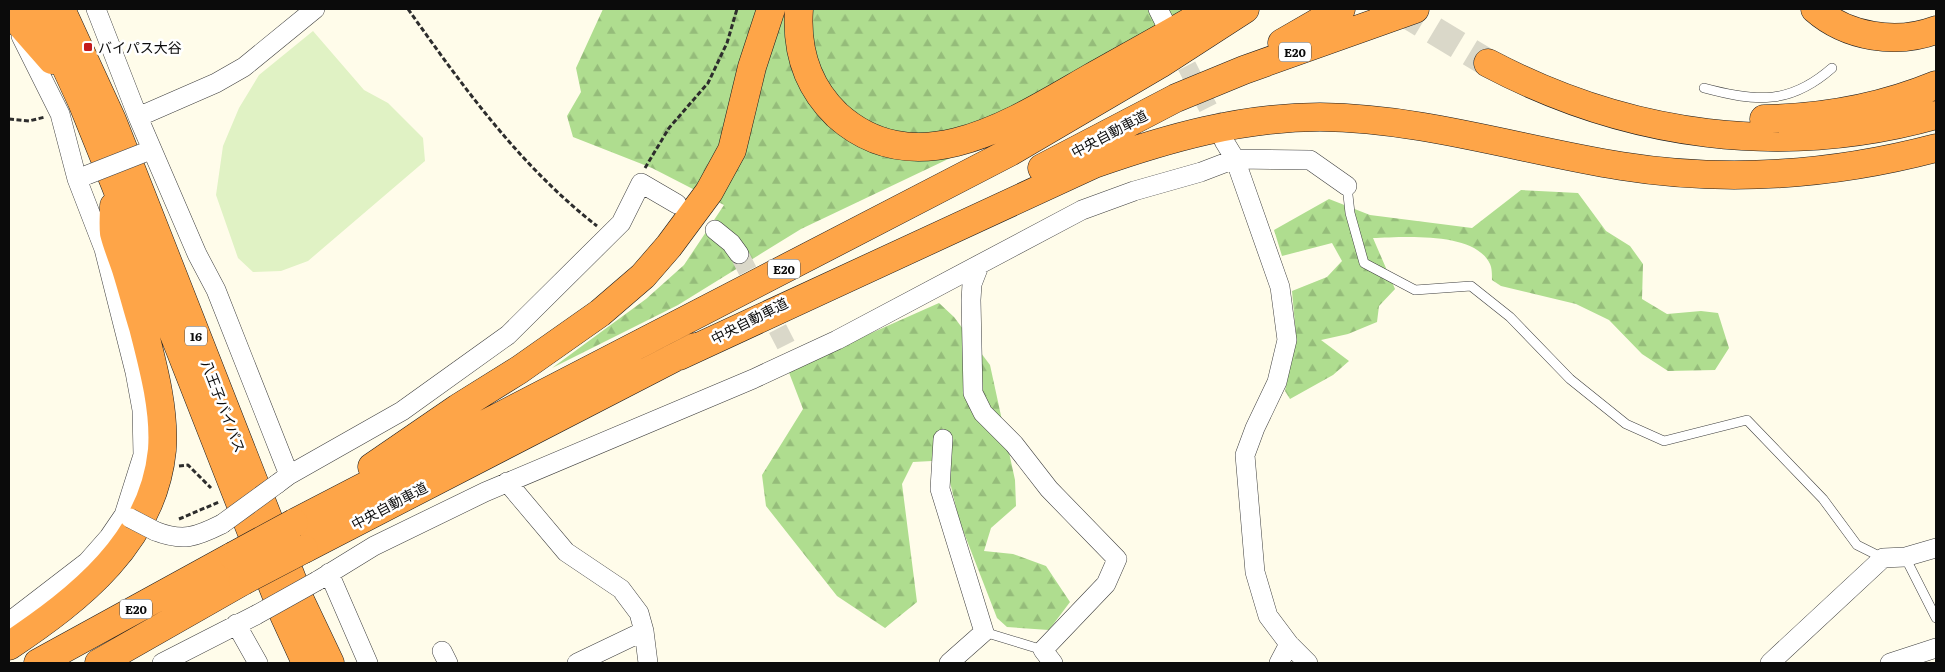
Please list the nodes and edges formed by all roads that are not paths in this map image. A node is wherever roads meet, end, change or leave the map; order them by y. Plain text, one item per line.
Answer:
1 (39, 9) edge
2 (61, 9) edge
3 (79, 9) edge
4 (96, 9) edge
5 (315, 9) edge
6 (771, 9) edge
7 (800, 9) edge
8 (1213, 9) edge
9 (1244, 9) edge
10 (1341, 9) edge
11 (1415, 9) edge
12 (1815, 9) edge
13 (9, 11) edge
14 (1936, 30) edge
15 (1832, 68) dead end
16 (94, 77) junction
17 (1215, 81) junction
18 (1936, 85) edge
19 (1704, 88) dead end
20 (71, 108) junction
21 (1936, 115) edge
22 (138, 116) junction
23 (1224, 141) tunnel mouth
24 (1936, 148) edge
25 (148, 152) junction
26 (1235, 159) junction
27 (82, 177) junction
28 (115, 184) junction
29 (1347, 186) joint
30 (677, 204) dead end
31 (715, 230) dead end
32 (740, 254) tunnel mouth
33 (979, 266) junction
34 (679, 356) junction
35 (942, 439) dead end
36 (283, 480) junction
37 (507, 482) junction
38 (127, 516) junction
39 (304, 518) junction
40 (1936, 548) edge
41 (1905, 557) junction
42 (1883, 558) junction
43 (323, 577) junction
44 (1936, 618) edge
45 (9, 622) edge
46 (236, 624) junction
47 (644, 631) junction
48 (984, 632) junction
49 (1289, 644) junction
50 (9, 646) edge
51 (1936, 648) edge
52 (1048, 656) edge
53 (38, 663) edge
54 (99, 663) edge
55 (162, 663) edge
56 (258, 663) edge
57 (306, 663) edge
58 (330, 663) edge
59 (368, 663) edge
60 (577, 663) edge
61 (648, 663) edge
62 (949, 663) edge
63 (1279, 663) edge
64 (1308, 663) edge
65 (1770, 663) edge
66 (1890, 663) edge

1 - 20 highway, 八王子バイパス / 16
2 - 16 highway, 八王子バイパス / 16
3 - 16 highway, 16
4 - 22 street
5 - 22 street
6 - 39 highway
7 - 8 highway
9 - 39 highway, 中央自動車道 / E20
10 - 17 highway
11 - 17 highway, 中央自動車道 / E20
12 - 14 highway
13 - 20 highway
15 - 19 lane
16 - 58 highway, 八王子バイパス / 16
17 - 34 highway, 中央自動車道 / E20
18 - 21 highway
20 - 27 street
20 - 28 highway, 八王子バイパス / 16
22 - 25 street
23 - 26 street
24 - 34 highway
25 - 27 street, bridge
25 - 36 street
26 - 29 street
26 - 33 street
26 - 49 street
27 - 38 street
28 - 50 highway
28 - 57 highway, 八王子バイパス / 16
29 - 42 lane
30 - 36 street
31 - 32 street
33 - 37 street
33 - 52 street
34 - 54 highway, 中央自動車道 / E20, bridge
35 - 48 street
36 - 38 street, bridge
37 - 43 street
37 - 47 street
38 - 45 street
39 - 53 highway, 中央自動車道 / E20, bridge
40 - 41 street
41 - 42 street
41 - 44 lane
42 - 65 street
43 - 46 street, bridge
43 - 59 street
46 - 55 street
46 - 56 street
47 - 60 street
47 - 61 street
48 - 52 lane
48 - 62 street
49 - 63 street
49 - 64 street
51 - 66 street

